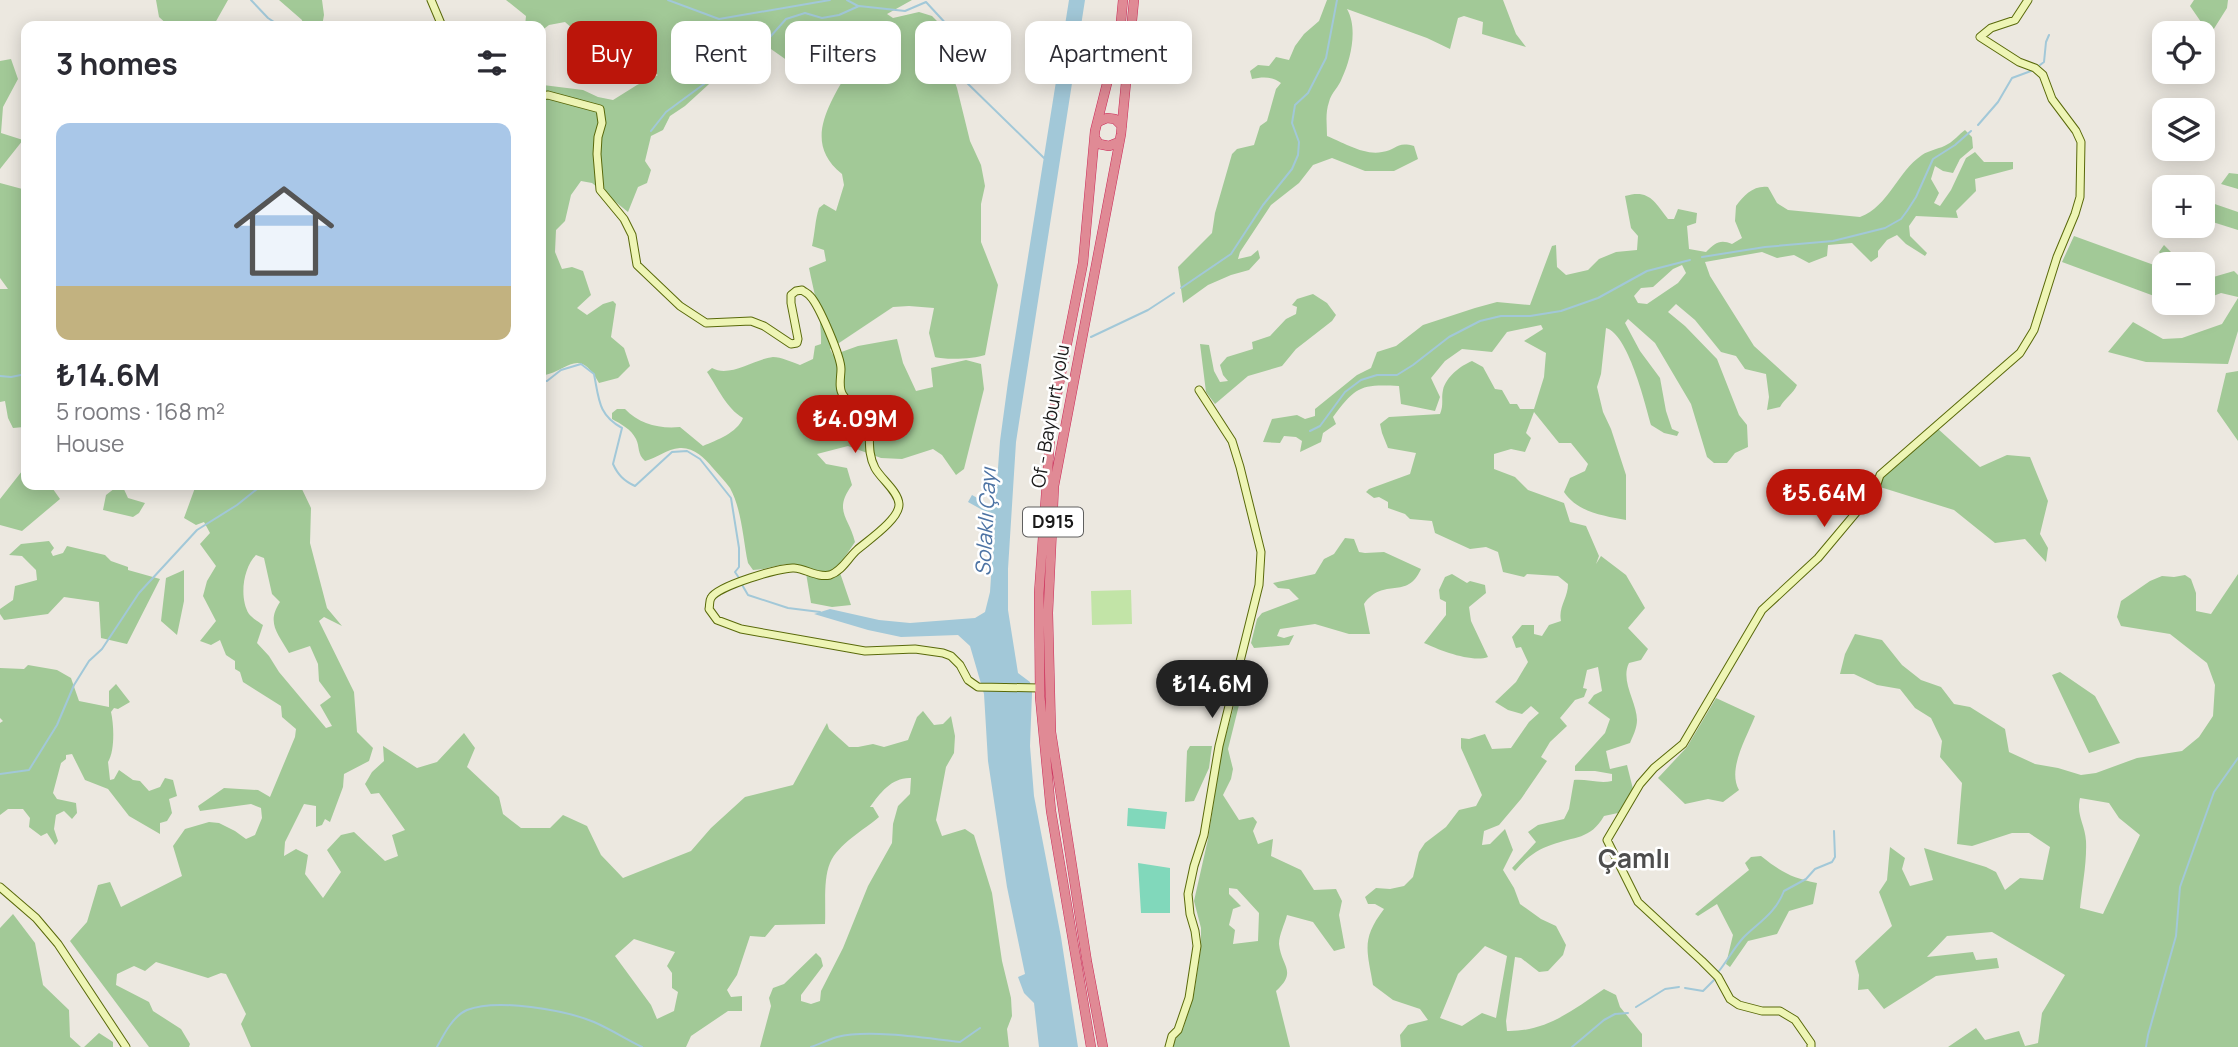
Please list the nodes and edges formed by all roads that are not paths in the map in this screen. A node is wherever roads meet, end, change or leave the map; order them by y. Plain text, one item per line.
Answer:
1 (430, 0) edge
2 (1123, 0) edge
3 (1134, 0) edge
4 (2028, 0) edge
5 (440, 21) edge
6 (546, 95) edge
7 (1098, 122) junction
8 (1122, 126) junction
9 (1095, 138) junction
10 (1119, 142) junction
11 (1199, 390) dead end
12 (1037, 688) junction
13 (0, 887) edge
14 (126, 1047) edge
15 (1091, 1047) edge
16 (1103, 1047) edge
17 (1169, 1047) edge
18 (1811, 1047) edge

1 - 5 street
2 - 7 highway, Of - Bayburt yolu / D915
3 - 8 highway, Of - Bayburt yolu / D915
4 - 18 street
6 - 12 street
7 - 8 highway
7 - 9 highway, Of - Bayburt yolu / D915
8 - 10 highway, Of - Bayburt yolu / D915
9 - 10 highway
9 - 12 highway, Of - Bayburt yolu / D915
10 - 16 highway, Of - Bayburt yolu / D915
11 - 17 street
12 - 15 highway, Of - Bayburt yolu / D915
13 - 14 street

